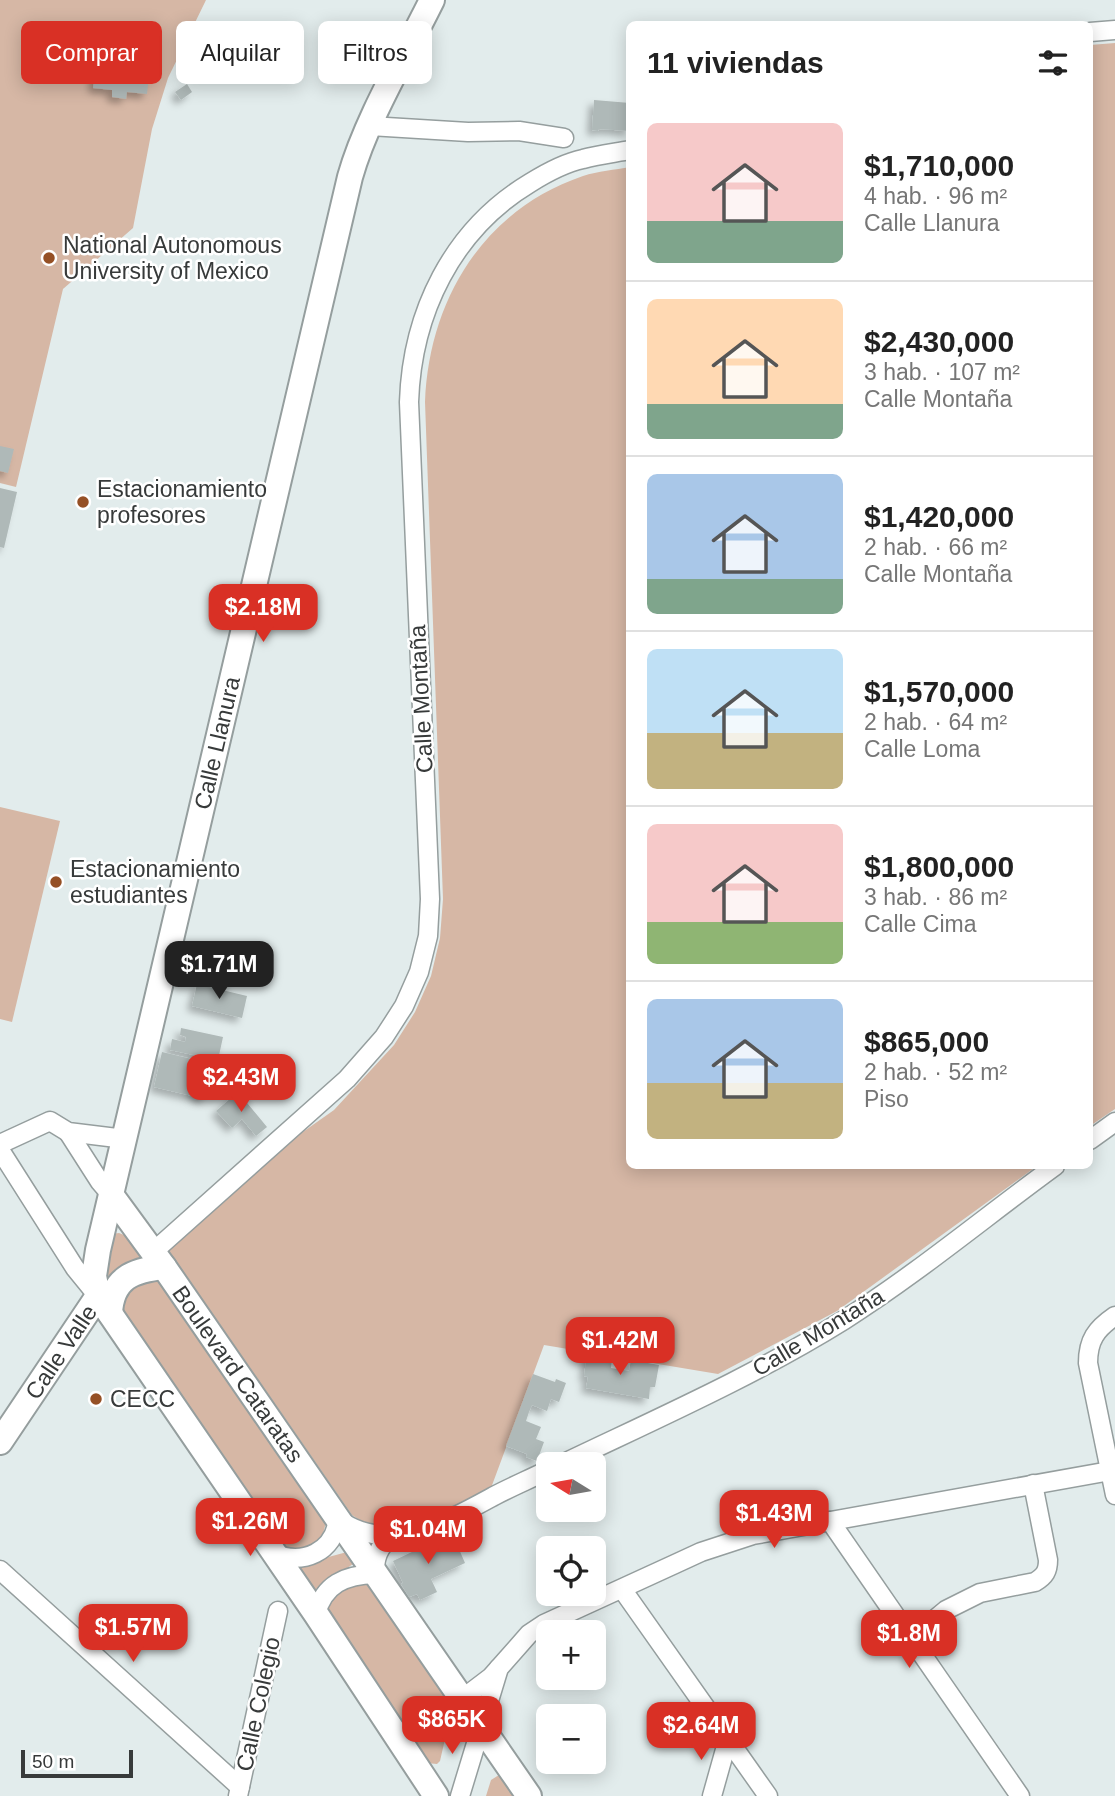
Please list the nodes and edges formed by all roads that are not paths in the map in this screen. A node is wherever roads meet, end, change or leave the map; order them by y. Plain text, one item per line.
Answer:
1 (432, 0) edge
2 (1115, 30) edge
3 (1093, 32) edge
4 (370, 126) junction
5 (564, 138) dead end
6 (626, 151) edge
7 (1115, 1122) edge
8 (68, 1132) junction
9 (1093, 1138) edge
10 (125, 1139) junction
11 (0, 1144) edge
12 (0, 1150) edge
13 (1051, 1169) edge
14 (112, 1196) junction
15 (158, 1259) junction
16 (104, 1305) junction
17 (1115, 1317) edge
18 (0, 1442) edge
19 (587, 1452) edge
20 (1113, 1470) edge
21 (536, 1477) edge
22 (1033, 1484) junction
23 (1115, 1495) edge
24 (338, 1519) junction
25 (830, 1521) junction
26 (397, 1534) junction
27 (274, 1553) junction
28 (0, 1570) edge
29 (375, 1574) junction
30 (622, 1589) junction
31 (278, 1611) dead end
32 (316, 1614) junction
33 (912, 1639) junction
34 (499, 1668) junction
35 (462, 1699) junction
36 (481, 1727) junction
37 (728, 1739) junction
38 (239, 1791) edge
39 (436, 1796) edge
40 (460, 1796) edge
41 (529, 1796) edge
42 (712, 1796) edge
43 (768, 1796) edge
44 (1020, 1796) edge

1 - 4 street, Calle Llanura
2 - 3 street
4 - 5 street
4 - 10 street, Calle Llanura
6 - 15 street, Calle Montaña
7 - 9 street
8 - 10 street
8 - 11 street
8 - 14 street
10 - 14 street, Calle Llanura
12 - 16 street
13 - 19 street, Calle Montaña
14 - 15 street, Boulevard Cataratas
14 - 16 street, Calle Llanura
15 - 16 street, Calle Valle
15 - 24 street, Boulevard Cataratas
16 - 18 street, Calle Valle
16 - 27 street
17 - 20 street
20 - 22 street
20 - 23 street
21 - 26 street
22 - 25 street
22 - 33 street
24 - 26 street
24 - 27 street
24 - 29 street, Boulevard Cataratas
25 - 30 street
25 - 33 street
26 - 29 street
27 - 32 street
28 - 38 street
29 - 32 street
29 - 35 street, Boulevard Cataratas
30 - 34 street
30 - 37 street
31 - 38 street, Calle Colegio
32 - 39 street
33 - 44 street
34 - 35 street
34 - 36 street
35 - 36 street, Boulevard Cataratas
36 - 40 street
36 - 41 street, Boulevard Cataratas
37 - 42 street
37 - 43 street

